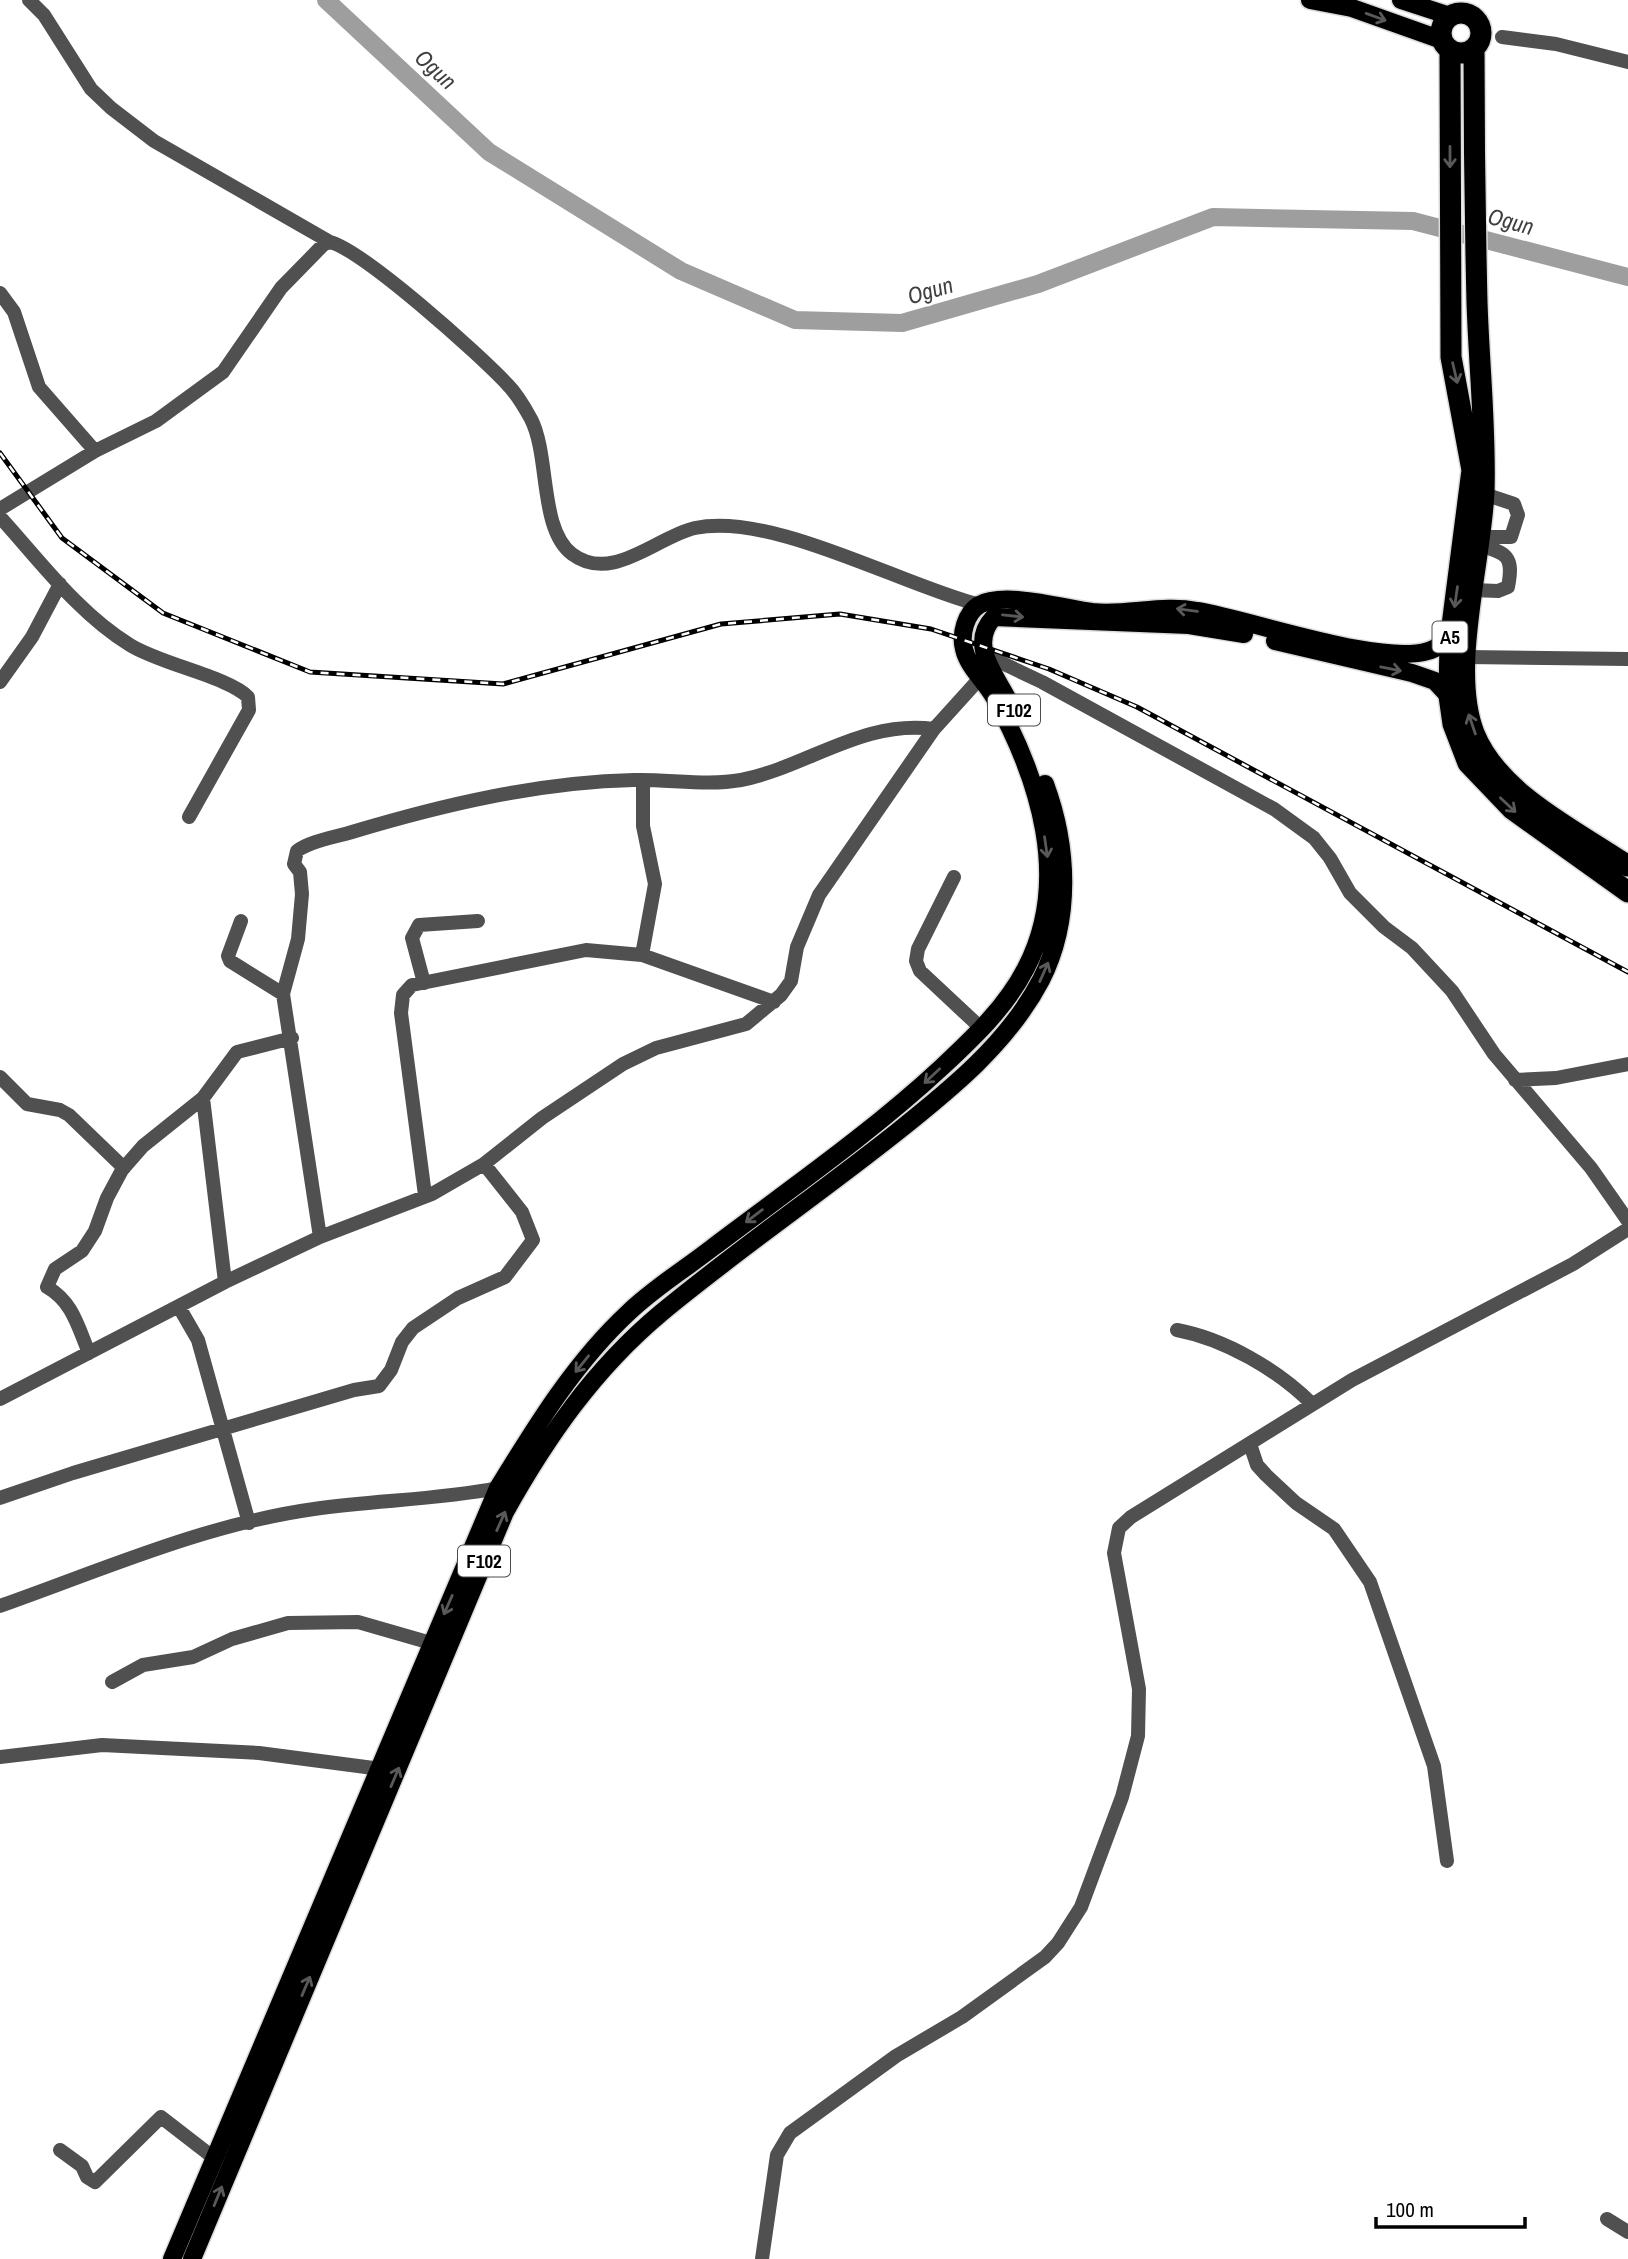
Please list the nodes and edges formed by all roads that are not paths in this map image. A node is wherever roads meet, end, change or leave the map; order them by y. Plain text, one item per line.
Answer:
1 (29, 0) edge
2 (1310, 0) edge
3 (1401, 0) edge
4 (1474, 8) edge
5 (1452, 10) edge
6 (1502, 37) dead end
7 (1446, 45) junction
8 (1474, 49) junction
9 (1628, 62) edge
10 (330, 242) junction
11 (0, 293) edge
12 (96, 451) junction
13 (1484, 494) junction
14 (0, 509) edge
15 (0, 517) edge
16 (1480, 541) junction
17 (60, 584) junction
18 (1473, 590) junction
19 (980, 605) junction
20 (1450, 640) junction
21 (984, 654) junction
22 (1466, 657) junction
23 (1628, 659) edge
24 (981, 677) junction
25 (0, 682) edge
26 (1449, 696) junction
27 (934, 729) junction
28 (643, 780) junction
29 (189, 817) dead end
30 (1588, 851) junction
31 (1628, 866) edge
32 (954, 877) dead end
33 (1628, 892) edge
34 (241, 921) dead end
35 (478, 921) dead end
36 (642, 956) junction
37 (424, 983) junction
38 (283, 994) junction
39 (774, 1002) junction
40 (988, 1023) junction
41 (1009, 1031) junction
42 (292, 1038) junction
43 (1628, 1064) edge
44 (0, 1077) edge
45 (1515, 1080) junction
46 (203, 1098) junction
47 (484, 1164) junction
48 (124, 1167) junction
49 (425, 1195) junction
50 (1628, 1221) edge
51 (1628, 1228) edge
52 (320, 1237) junction
53 (225, 1282) junction
54 (179, 1307) junction
55 (1177, 1330) dead end
56 (89, 1353) junction
57 (0, 1399) edge
58 (1312, 1404) junction
59 (222, 1430) junction
60 (1250, 1444) junction
61 (498, 1488) junction
62 (0, 1498) edge
63 (249, 1523) junction
64 (0, 1606) edge
65 (431, 1643) junction
66 (112, 1682) dead end
67 (0, 1757) edge
68 (381, 1769) junction
69 (1447, 1861) dead end
70 (60, 2150) dead end
71 (214, 2158) junction
72 (1607, 2219) dead end
73 (1628, 2232) edge
74 (172, 2259) edge
75 (192, 2259) edge
76 (762, 2259) edge

1 - 10 street
2 -> 7 main road
3 - 5 main road
4 - 5 highway
4 - 8 highway
5 - 7 highway
6 - 9 street
7 - 8 highway
7 -> 20 highway, A5
8 - 13 highway, A5
10 - 12 street
10 - 19 street
11 - 12 street
12 - 14 street
13 - 16 highway, A5
13 - 16 street
15 - 17 street
16 - 18 highway, A5
16 - 18 street
17 - 25 street
17 - 29 street
18 - 22 highway, A5
20 -> 19 main road
19 - 24 main road, F102
20 - 26 highway, A5
21 -> 26 main road
41 -> 21 main road, F102
21 - 45 street
22 - 23 street
30 -> 22 highway, A5
24 - 27 street
24 -> 40 main road, F102
26 -> 30 highway, A5
27 - 28 street
27 - 39 street
28 - 36 street
28 - 38 street
30 - 31 highway, A5
30 - 33 highway, A5
32 - 40 street
34 - 38 street
35 - 37 street
36 - 37 street
36 - 39 street
37 - 49 street
38 - 42 street
39 - 47 street
40 - 41 main road
40 -> 61 main road, F102
75 -> 41 main road, F102
42 - 46 street
42 - 52 street
43 - 45 street
44 - 48 street
45 - 50 street
46 - 48 street
46 - 53 street
47 - 49 street
47 - 59 street
48 - 56 street
49 - 52 street
51 - 58 street
52 - 53 street
53 - 54 street
54 - 56 street
54 - 59 street
55 - 58 street
56 - 57 street
58 - 60 street
59 - 62 street
59 - 63 street
60 - 69 street
60 - 76 street
61 - 63 street
61 -> 65 main road, F102
63 - 64 street
65 - 66 street
65 - 68 main road, F102
67 - 68 street
68 - 71 main road, F102
70 - 71 street
71 - 74 main road, F102
72 - 73 street

